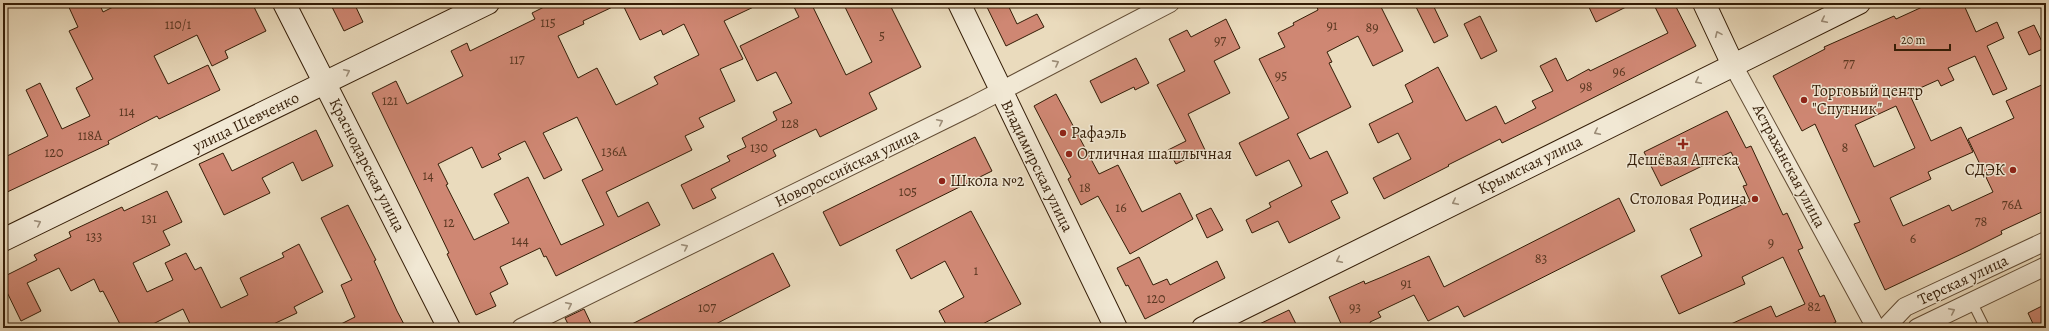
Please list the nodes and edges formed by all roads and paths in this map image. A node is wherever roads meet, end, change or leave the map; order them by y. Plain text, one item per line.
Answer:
1 (284, 3) edge
2 (488, 3) edge
3 (959, 3) edge
4 (1170, 3) edge
5 (1704, 3) edge
6 (1859, 3) edge
7 (1733, 65) junction
8 (325, 83) junction
9 (1001, 90) junction
10 (3, 240) edge
11 (2046, 241) edge
12 (2046, 266) edge
13 (1972, 302) junction
14 (545, 323) edge
15 (449, 328) edge
16 (521, 328) edge
17 (1116, 328) edge
18 (1203, 328) edge
19 (1876, 328) edge
20 (1885, 328) edge
21 (1917, 328) edge
22 (1985, 328) edge

1 - 8 street, Краснодарская улица
8 -> 2 street, улица Шевченко
3 - 9 street, Владимирская улица
9 -> 4 street, Новороссийская улица
7 -> 5 street, Астраханская улица
6 -> 7 street, Крымская улица
7 -> 18 street, Крымская улица
7 - 19 street, Астраханская улица
10 -> 8 street, улица Шевченко
8 - 15 street, Краснодарская улица
14 -> 9 street, Новороссийская улица
9 - 17 street, Владимирская улица
11 - 20 street, Терская улица
12 - 13 street, Терская улица
21 -> 13 street, Терская улица
13 - 22 lane
14 - 16 street, Новороссийская улица

